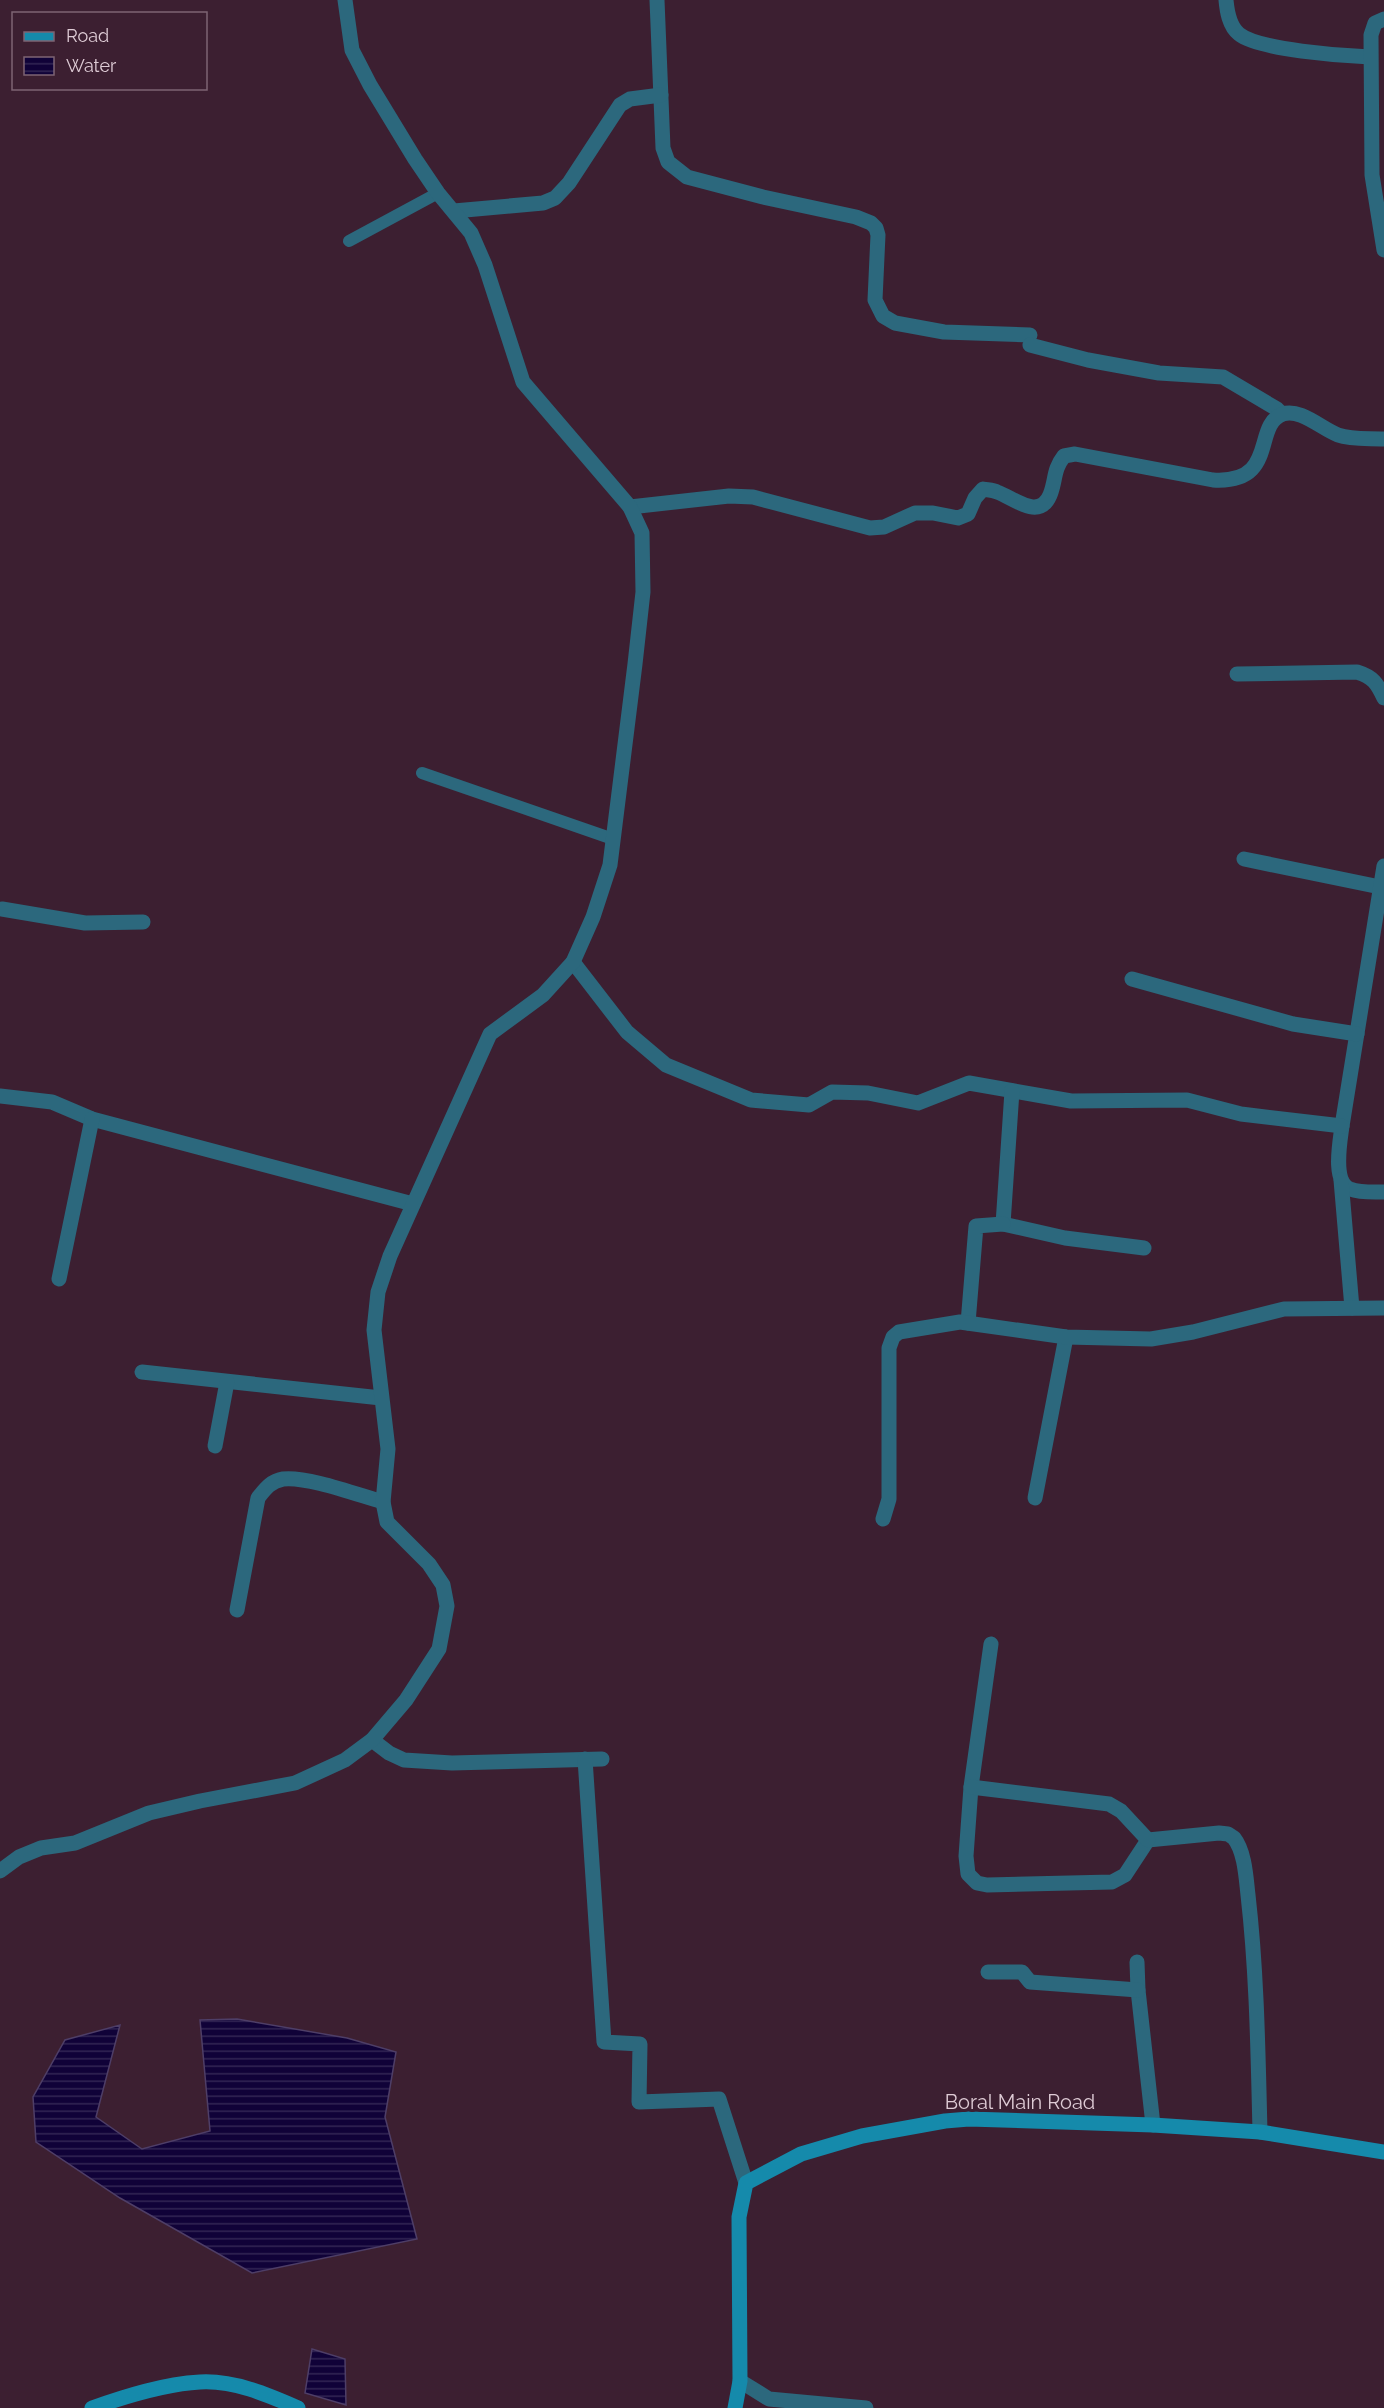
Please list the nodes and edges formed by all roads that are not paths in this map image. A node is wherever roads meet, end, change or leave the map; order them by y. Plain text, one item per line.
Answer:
1 (345, 0) edge
2 (657, 0) edge
3 (1226, 0) edge
4 (1384, 19) edge
5 (1370, 57) junction
6 (661, 95) junction
7 (438, 193) junction
8 (454, 211) junction
9 (349, 241) dead end
10 (1384, 250) edge
11 (1282, 414) junction
12 (1384, 439) edge
13 (630, 507) junction
14 (1237, 674) dead end
15 (1384, 698) edge
16 (422, 773) dead end
17 (613, 839) junction
18 (1244, 859) dead end
19 (1384, 866) edge
20 (1380, 887) junction
21 (1, 913) edge
22 (143, 922) dead end
23 (573, 962) junction
24 (1132, 979) dead end
25 (1358, 1034) junction
26 (1012, 1091) junction
27 (0, 1096) edge
28 (92, 1119) junction
29 (1342, 1126) junction
30 (1341, 1180) junction
31 (1384, 1192) edge
32 (413, 1204) junction
33 (1003, 1224) junction
34 (1144, 1248) dead end
35 (59, 1279) dead end
36 (1352, 1308) junction
37 (1384, 1308) edge
38 (968, 1323) junction
39 (1066, 1337) junction
40 (142, 1372) dead end
41 (227, 1382) junction
42 (381, 1398) junction
43 (215, 1446) dead end
44 (1035, 1498) dead end
45 (383, 1502) junction
46 (882, 1520) dead end
47 (237, 1610) dead end
48 (991, 1644) dead end
49 (372, 1740) junction
50 (585, 1759) junction
51 (602, 1759) dead end
52 (970, 1787) junction
53 (1148, 1840) junction
54 (0, 1871) edge
55 (1137, 1962) dead end
56 (988, 1972) dead end
57 (1138, 1990) junction
58 (1153, 2125) junction
59 (1260, 2132) junction
60 (1384, 2152) edge
61 (746, 2183) junction
62 (740, 2381) junction
63 (92, 2408) edge
64 (298, 2408) edge
65 (735, 2408) edge
66 (867, 2408) edge

1 - 7 street
2 - 6 street
3 - 5 street
4 - 5 street
5 - 10 street
6 - 8 street
6 - 11 street
7 - 8 street
7 - 9 lane
8 - 13 street
11 - 12 street
11 - 13 street
13 - 17 street
14 - 15 street
16 - 17 lane
17 - 23 street
18 - 20 street
19 - 20 street
20 - 25 street
21 - 22 street
23 - 26 street
23 - 32 street
24 - 25 street
25 - 29 street
26 - 29 street
26 - 33 street
27 - 28 street
28 - 32 street
28 - 35 street
29 - 30 street
30 - 31 street
30 - 36 street
32 - 42 street
33 - 34 street
33 - 38 street
36 - 37 street
36 - 39 street
38 - 39 street
38 - 46 street
39 - 44 street
40 - 41 street
41 - 42 street
41 - 43 street
42 - 45 street
45 - 47 street
45 - 49 street
48 - 52 street
49 - 50 street
49 - 54 street
50 - 51 street
50 - 61 street
52 - 53 street
52 - 53 street
53 - 59 street
55 - 57 street
56 - 57 street
57 - 58 street
58 - 59 main road, Boral Main Road
58 - 61 main road, Boral Main Road
59 - 60 main road, Boral Main Road
61 - 62 main road
62 - 65 main road
62 - 66 street
63 - 64 main road

